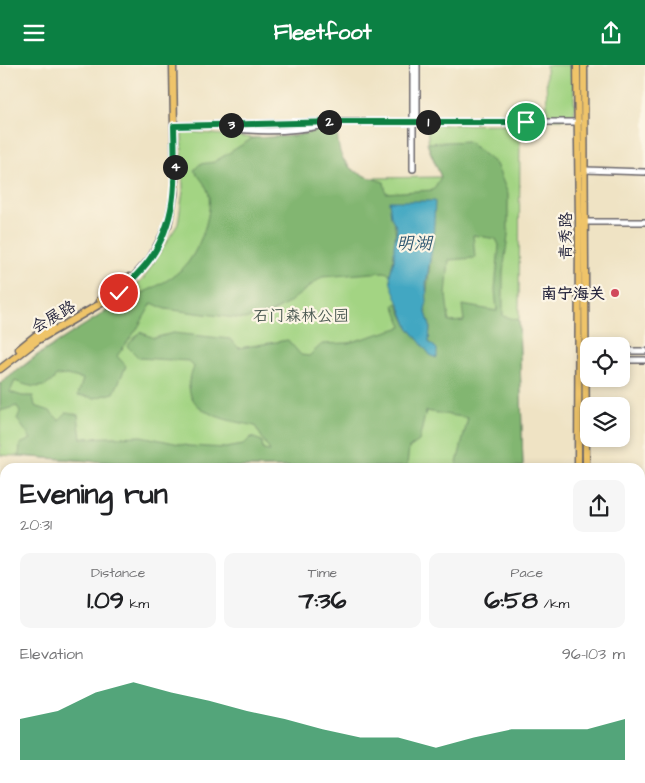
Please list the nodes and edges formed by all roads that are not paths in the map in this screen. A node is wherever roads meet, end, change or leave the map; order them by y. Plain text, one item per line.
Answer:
1 (168, 65) edge
2 (173, 65) edge
3 (414, 65) edge
4 (418, 65) edge
5 (577, 65) edge
6 (584, 65) edge
7 (579, 122) junction
8 (415, 123) junction
9 (174, 126) junction
10 (413, 169) dead end
11 (586, 170) junction
12 (645, 173) edge
13 (583, 222) junction
14 (645, 222) edge
15 (587, 337) edge
16 (630, 351) edge
17 (645, 351) edge
18 (579, 356) joint
19 (630, 360) edge
20 (645, 360) edge
21 (0, 364) edge
22 (0, 369) edge
23 (587, 387) edge
24 (578, 463) edge
25 (586, 463) edge

1 - 21 main road, 会展路
2 - 9 main road, 会展路
3 - 8 street
4 - 8 street
5 - 7 main road, 青秀路
6 - 11 main road, 青秀路
7 - 8 street
7 - 13 main road, 青秀路
8 - 9 street
8 - 10 street
9 - 22 main road, 会展路
11 - 12 street
11 - 13 main road, 青秀路
13 - 14 street
13 - 15 main road, 青秀路
13 - 18 main road, 青秀路
16 - 17 street
18 - 24 main road, 青秀路
19 - 20 street
23 - 25 main road, 青秀路

